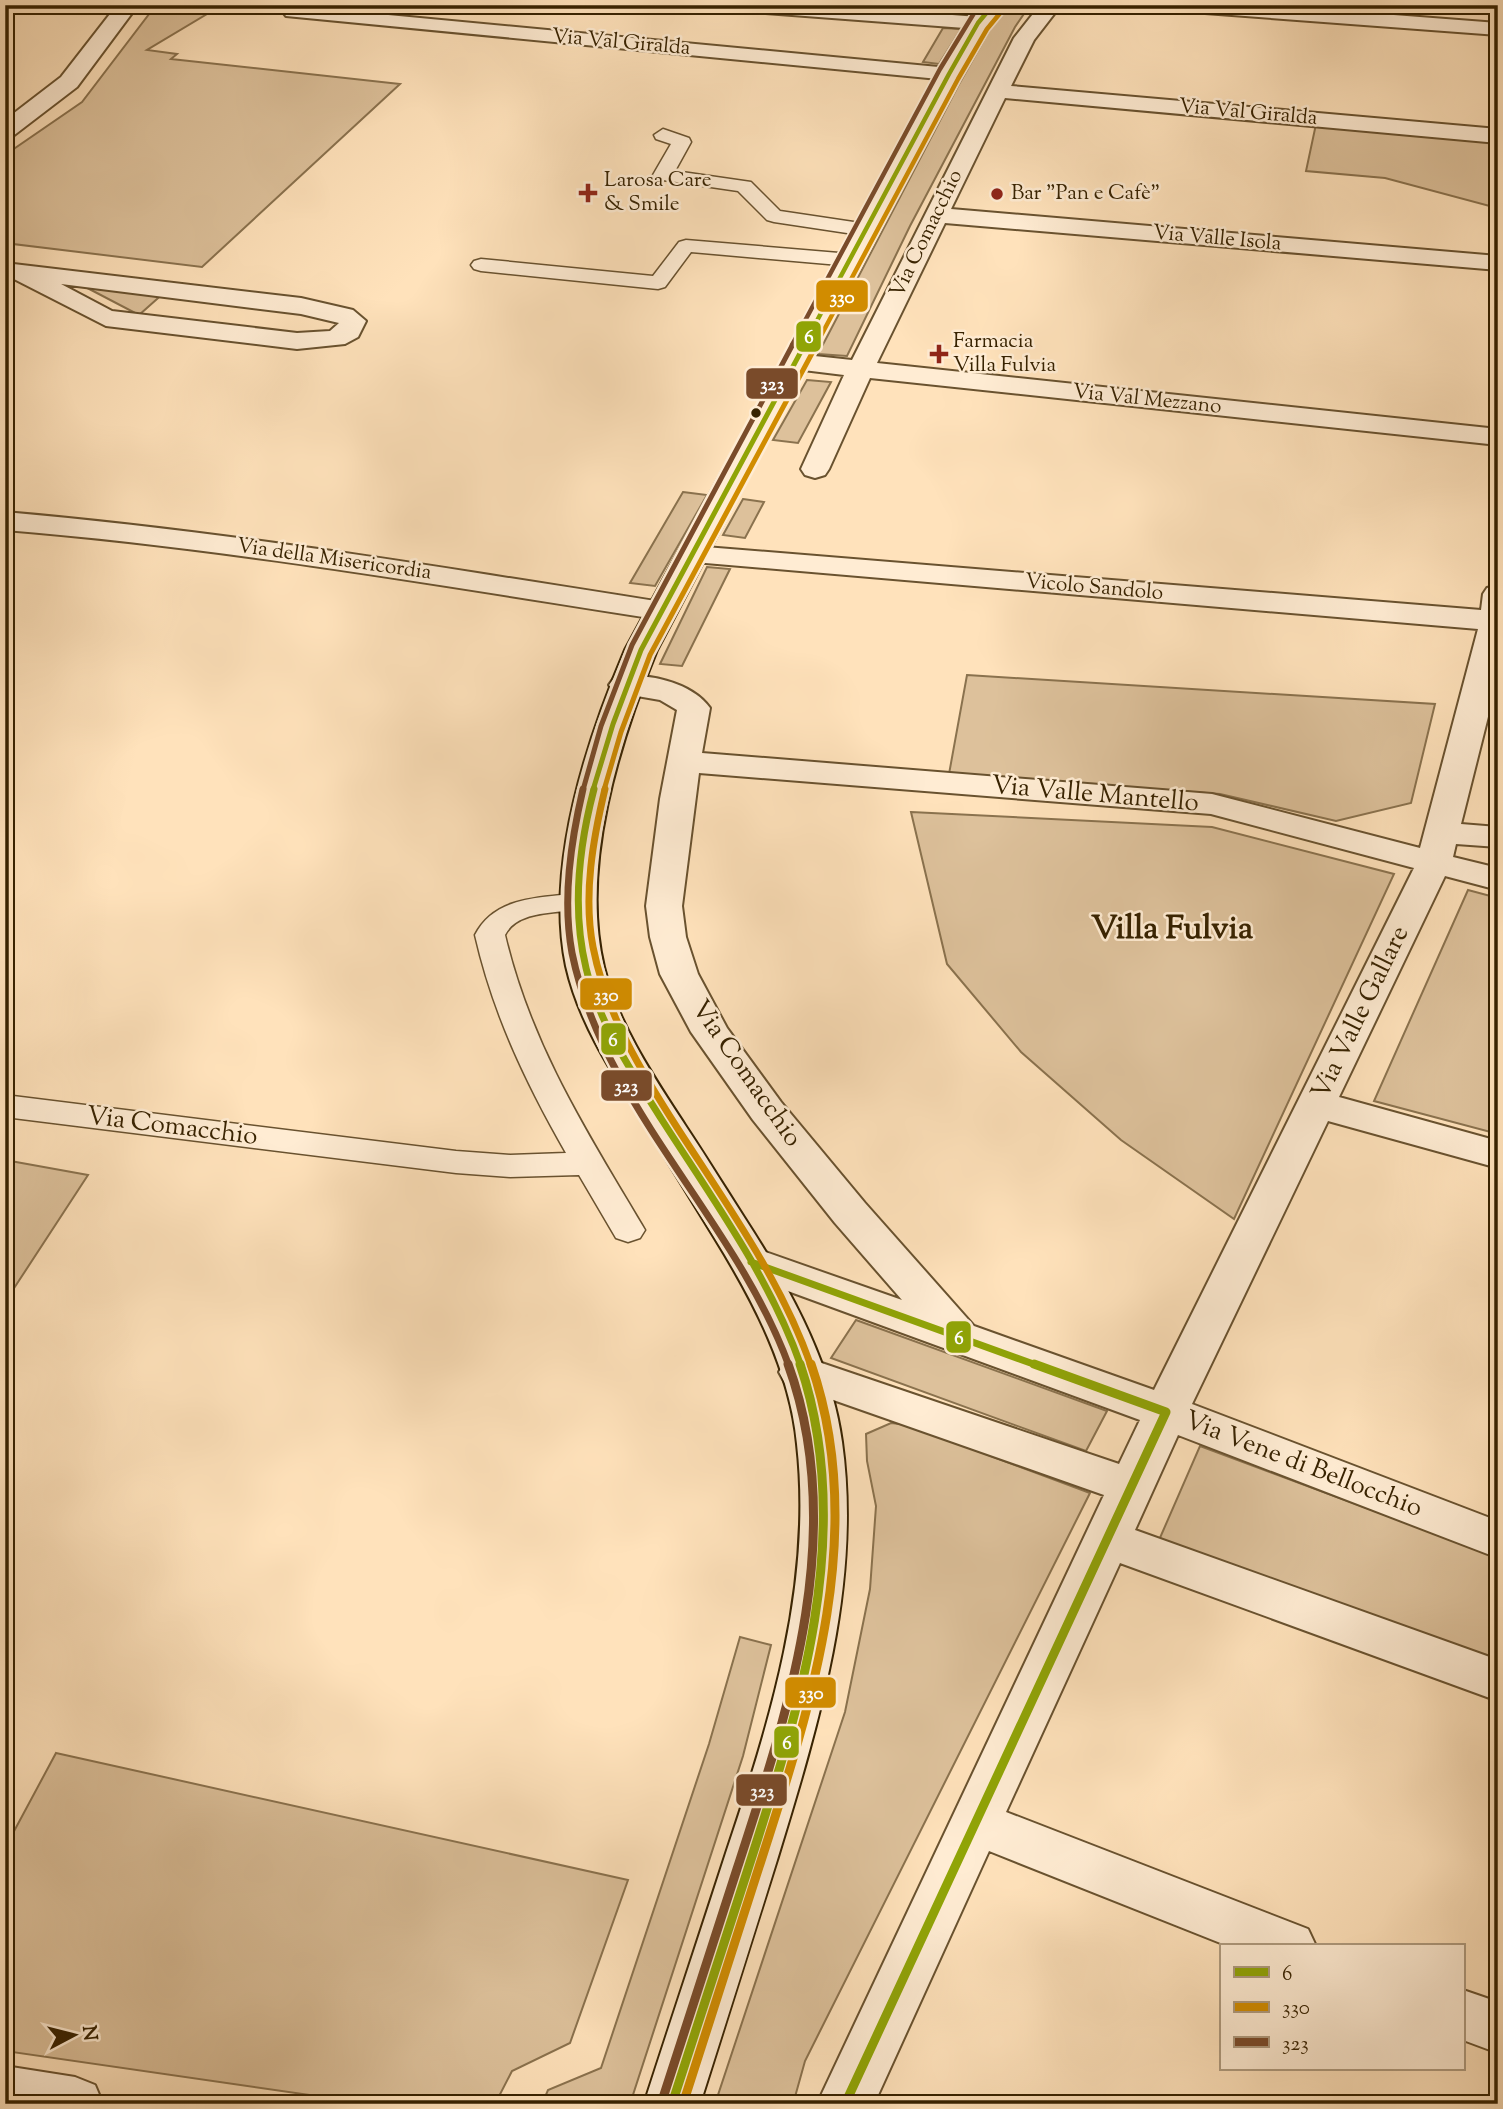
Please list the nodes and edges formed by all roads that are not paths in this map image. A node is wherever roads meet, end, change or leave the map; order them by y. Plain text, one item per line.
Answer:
1 (128, 5) edge
2 (738, 5) edge
3 (1051, 5) edge
4 (1178, 5) edge
5 (1202, 6) edge
6 (292, 12) dead end
7 (985, 14) edge
8 (1498, 29) edge
9 (949, 74) junction
10 (998, 91) junction
11 (5, 131) edge
12 (663, 135) dead end
13 (1498, 136) edge
14 (937, 215) junction
15 (859, 245) junction
16 (1498, 263) edge
17 (481, 265) dead end
18 (11, 270) edge
19 (244, 299) junction
20 (211, 331) junction
21 (796, 362) junction
22 (860, 370) junction
23 (1498, 437) edge
24 (815, 469) dead end
25 (5, 521) edge
26 (693, 555) junction
27 (1497, 607) edge
28 (662, 611) junction
29 (625, 685) junction
30 (684, 762) junction
31 (1498, 837) edge
32 (1438, 848) junction
33 (1498, 879) edge
34 (579, 902) junction
35 (1317, 1104) junction
36 (5, 1106) edge
37 (1498, 1155) edge
38 (590, 1164) junction
39 (628, 1230) dead end
40 (751, 1262) junction
41 (959, 1337) junction
42 (801, 1372) junction
43 (1166, 1412) junction
44 (1131, 1486) junction
45 (1107, 1539) junction
46 (1498, 1540) edge
47 (1498, 1681) edge
48 (976, 1823) junction
49 (1284, 1944) edge
50 (1464, 2015) edge
51 (1498, 2028) edge
52 (5, 2093) edge
53 (75, 2104) edge
54 (672, 2104) edge
55 (845, 2104) edge

1 - 11 street
2 - 7 street
3 - 10 street, Via Comacchio
4 - 5 street
5 - 8 street
6 - 9 street, Via Val Giralda
7 - 9 street
9 - 15 street
10 - 13 street, Via Val Giralda
10 - 14 street, Via Comacchio
12 - 15 lane
14 - 16 street, Via Valle Isola
14 - 22 street, Via Comacchio
15 - 17 lane
15 - 21 street
18 - 19 street
18 - 20 street
19 - 20 street
19 - 20 street
21 - 22 street, Via Val Mezzano
21 - 26 street
22 - 23 street, Via Val Mezzano
22 - 24 street, Via Comacchio
25 - 28 street, Via della Misericordia
26 - 27 street, Vicolo Sandolo
26 - 28 street
27 - 32 street, Via Valle Gallare
28 - 29 street
29 - 30 street, Via Comacchio
29 - 34 street
30 - 32 street, Via Valle Mantello
30 - 41 street, Via Comacchio
31 - 32 street, Via Valle Mantello
32 - 33 street, Via Valle Mantello
32 - 35 street, Via Valle Gallare
34 - 38 lane
34 - 40 street
35 - 37 street
35 - 43 street, Via Valle Gallare
36 - 38 lane, Via Comacchio
38 - 39 lane
40 - 41 street, Via Vene di Bellocchio
40 - 42 street
41 - 43 street, Via Vene di Bellocchio
42 - 44 street
42 - 54 street
43 - 44 street, Via Valle Gallare
43 - 46 street, Via Vene di Bellocchio
44 - 45 street, Via Valle Gallare
45 - 47 street
45 - 48 street, Via Valle Gallare
48 - 49 street
48 - 55 street, Via Valle Gallare
50 - 51 street
52 - 53 street

